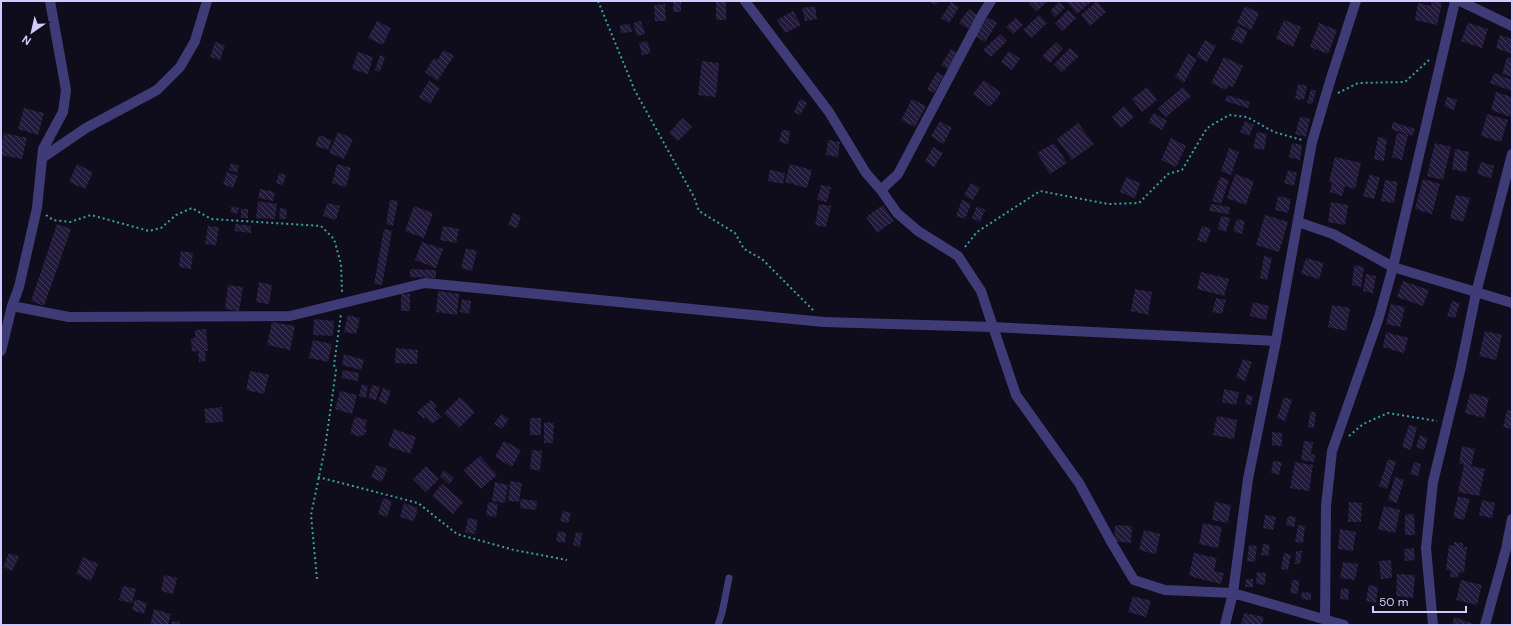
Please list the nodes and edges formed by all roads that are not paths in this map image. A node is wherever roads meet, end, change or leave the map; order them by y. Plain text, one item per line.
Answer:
1 (50, 1) edge
2 (207, 1) edge
3 (745, 1) edge
4 (991, 1) edge
5 (1356, 1) edge
6 (1455, 1) edge
7 (1460, 1) edge
8 (1512, 26) edge
9 (1512, 154) edge
10 (42, 158) junction
11 (880, 190) junction
12 (1298, 222) junction
13 (1393, 267) junction
14 (1476, 293) junction
15 (1512, 303) edge
16 (12, 306) junction
17 (992, 327) junction
18 (1276, 341) junction
19 (1, 351) edge
20 (1512, 519) edge
21 (729, 578) dead end
22 (1233, 593) junction
23 (1325, 619) junction
24 (718, 625) edge
25 (1225, 625) edge
26 (1344, 625) edge
27 (1433, 625) edge
28 (1485, 625) edge

1 - 10 street
2 - 10 street
3 - 11 street
4 - 11 street
5 - 12 street
6 - 13 street
7 - 8 street
9 - 14 street
10 - 16 street
11 - 17 street
12 - 13 street
12 - 18 street
13 - 14 street
13 - 23 street
14 - 15 street
14 - 27 street
16 - 17 street
16 - 19 street
17 - 18 street
17 - 22 street
18 - 22 street
20 - 28 street
21 - 24 lane
22 - 23 street
22 - 25 street
23 - 26 street

